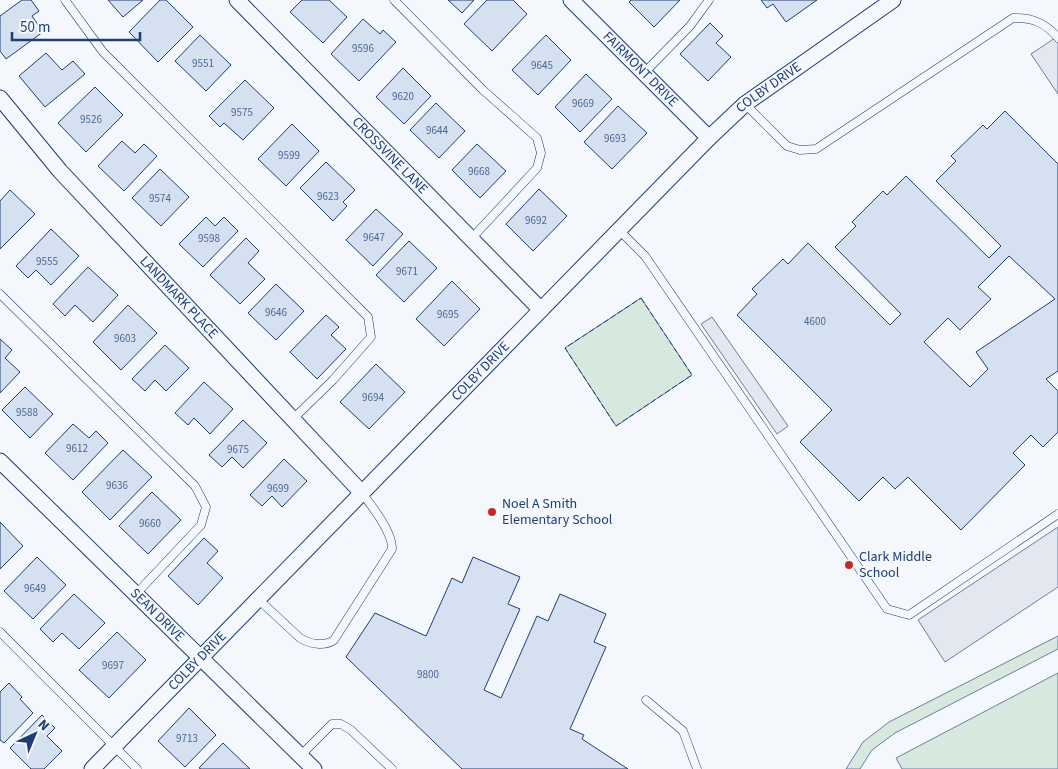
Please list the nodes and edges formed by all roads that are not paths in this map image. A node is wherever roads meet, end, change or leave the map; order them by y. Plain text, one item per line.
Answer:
1 (65, 0) edge
2 (237, 0) edge
3 (394, 0) edge
4 (571, 0) edge
5 (710, 0) edge
6 (893, 0) edge
7 (873, 5) edge
8 (1058, 38) edge
9 (644, 73) junction
10 (0, 98) edge
11 (745, 104) junction
12 (709, 138) junction
13 (619, 230) junction
14 (471, 239) junction
15 (0, 294) edge
16 (541, 310) junction
17 (293, 419) junction
18 (0, 461) edge
19 (362, 493) junction
20 (1058, 514) edge
21 (136, 594) junction
22 (258, 599) junction
23 (0, 632) edge
24 (200, 657) junction
25 (646, 700) dead end
26 (114, 746) junction
27 (300, 756) junction
28 (92, 769) edge
29 (137, 769) edge
30 (314, 769) edge
31 (392, 769) edge
32 (697, 769) edge

1 - 17 lane
2 - 14 street, CROSSVINE LANE
3 - 14 lane
4 - 9 street, FAIRMONT DRIVE
5 - 9 lane
6 - 7 street, COLBY DRIVE
7 - 11 street, COLBY DRIVE
8 - 11 lane
9 - 12 street, FAIRMONT DRIVE
10 - 17 street, LANDMARK PLACE
11 - 12 street, COLBY DRIVE
12 - 13 street, COLBY DRIVE
13 - 16 street, COLBY DRIVE
13 - 20 lane
14 - 16 street, CROSSVINE LANE
15 - 21 lane
16 - 19 street, COLBY DRIVE
17 - 19 street, LANDMARK PLACE
18 - 21 street, SEAN DRIVE
19 - 22 street, COLBY DRIVE
19 - 22 lane
21 - 24 street, SEAN DRIVE
22 - 24 street, COLBY DRIVE
23 - 26 lane
24 - 26 street, COLBY DRIVE
24 - 27 street, SEAN DRIVE
25 - 32 lane
26 - 28 street, COLBY DRIVE
26 - 29 lane
27 - 30 street, SEAN DRIVE
27 - 31 lane

